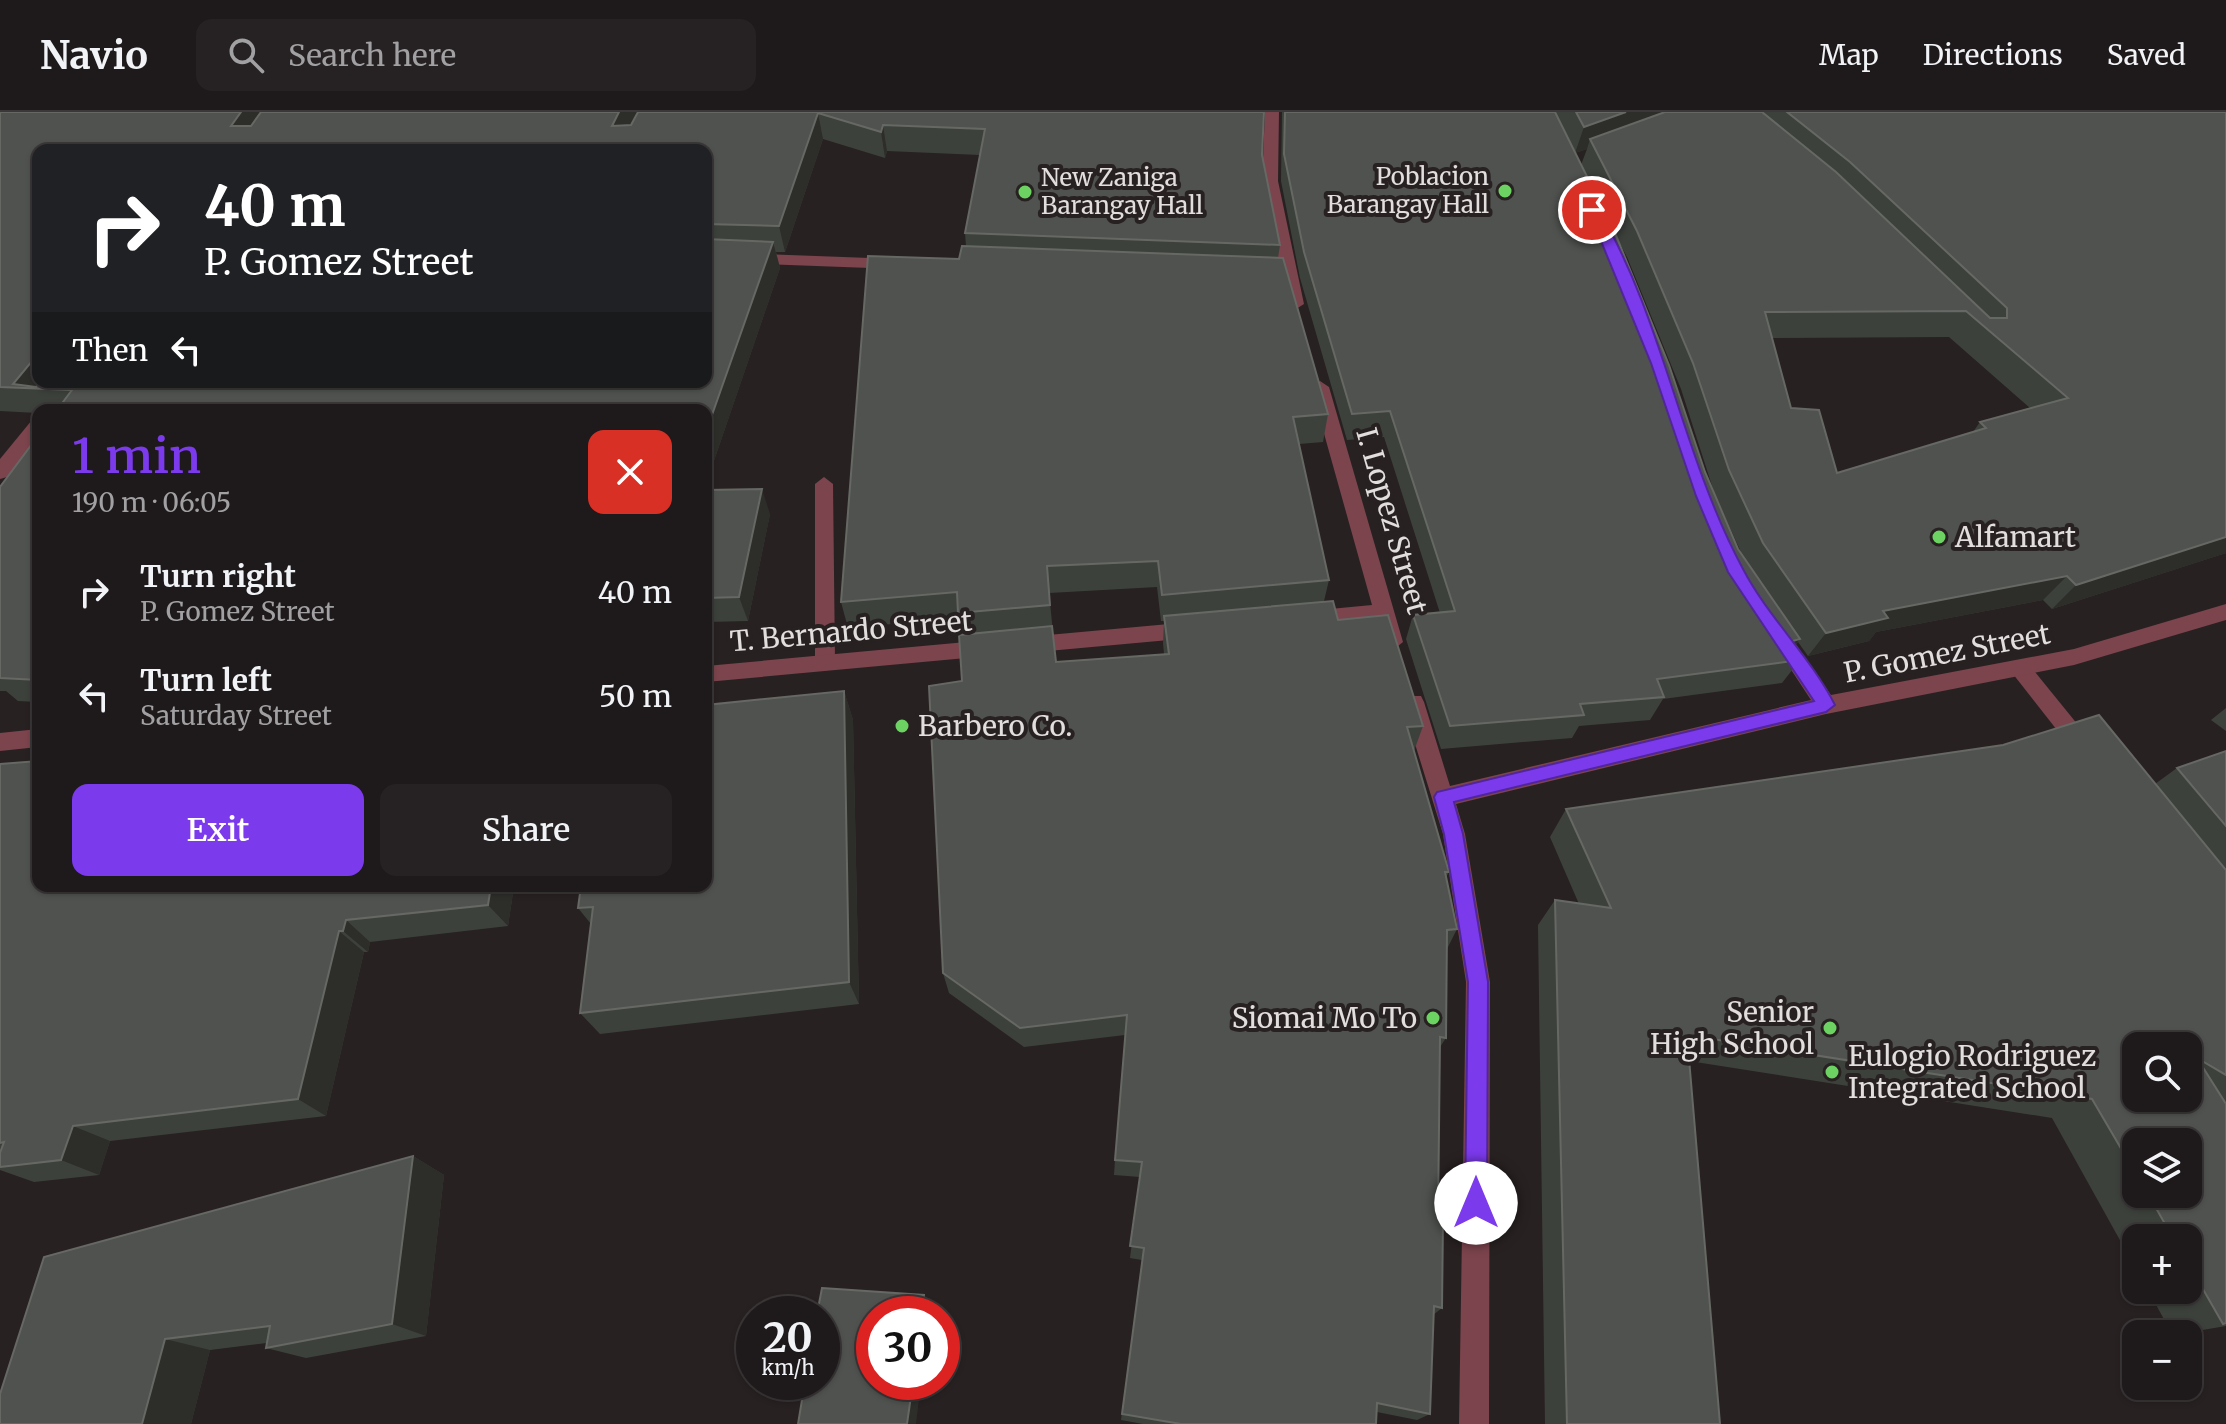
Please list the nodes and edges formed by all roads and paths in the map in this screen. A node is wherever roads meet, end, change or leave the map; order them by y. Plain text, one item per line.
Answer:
1 (1272, 112) edge
2 (712, 257) edge
3 (910, 265) edge
4 (1267, 279) edge
5 (1289, 279) junction
6 (1302, 324) edge
7 (1315, 370) edge
8 (32, 432) edge
9 (0, 472) edge
10 (824, 484) dead end
11 (1384, 612) junction
12 (2226, 612) edge
13 (1769, 620) edge
14 (1291, 621) edge
15 (1213, 628) edge
16 (825, 663) junction
17 (2020, 668) junction
18 (712, 673) edge
19 (1826, 705) junction
20 (32, 739) edge
21 (0, 742) edge
22 (2094, 761) edge
23 (1444, 797) junction
24 (1474, 1424) edge

1 - 5 street
2 - 3 street
4 - 5 street
5 - 6 street
7 - 11 street, I. Lopez Street
8 - 9 street
10 - 16 street
11 - 14 street
11 - 23 street, I. Lopez Street
12 - 17 street, P. Gomez Street
13 - 19 street
15 - 16 street, T. Bernardo Street
16 - 18 street, T. Bernardo Street
17 - 19 street, P. Gomez Street
17 - 22 street
19 - 23 street, P. Gomez Street
20 - 21 street
23 - 24 street, I. Lopez Street

